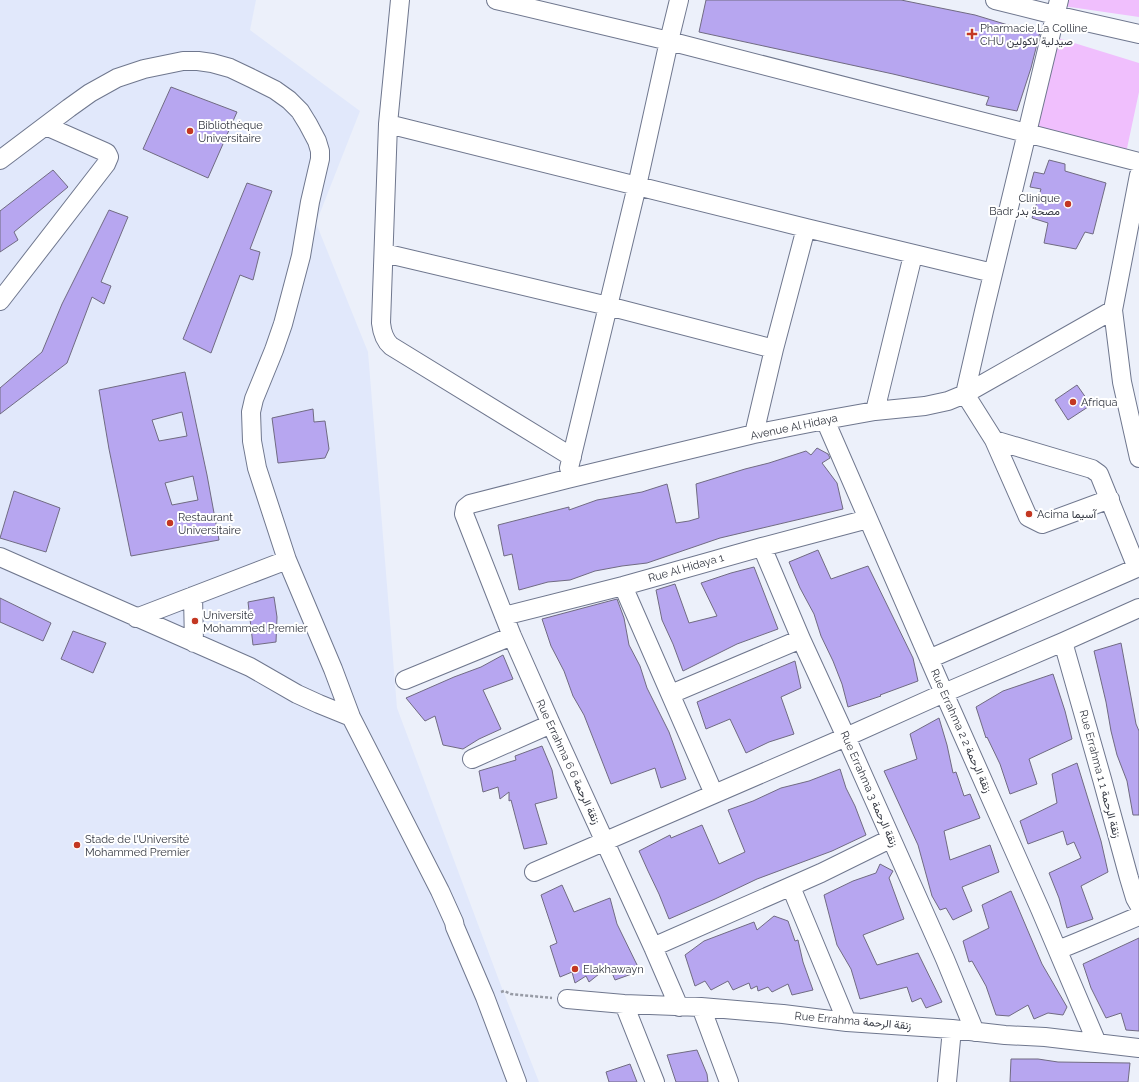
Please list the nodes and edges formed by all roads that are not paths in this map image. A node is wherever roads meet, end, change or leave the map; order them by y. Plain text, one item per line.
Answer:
1 (400, 0) edge
2 (496, 0) edge
3 (679, 0) edge
4 (994, 0) edge
5 (1057, 8) edge
6 (1139, 34) edge
7 (668, 41) junction
8 (388, 124) junction
9 (46, 126) junction
10 (1027, 133) junction
11 (0, 160) edge
12 (1139, 162) edge
13 (1139, 175) edge
14 (637, 186) junction
15 (806, 228) junction
16 (384, 252) junction
17 (913, 255) junction
18 (993, 273) junction
19 (0, 301) edge
20 (608, 306) junction
21 (1113, 310) junction
22 (774, 349) junction
23 (1131, 383) edge
24 (965, 394) junction
25 (875, 412) junction
26 (825, 420) junction
27 (754, 434) junction
28 (994, 440) junction
29 (572, 457) junction
30 (1139, 458) edge
31 (567, 479) junction
32 (1110, 499) junction
33 (464, 514) joint
34 (868, 519) junction
35 (762, 547) junction
36 (0, 557) edge
37 (287, 560) junction
38 (1138, 568) edge
39 (623, 586) junction
40 (193, 596) junction
41 (1139, 608) edge
42 (504, 616) junction
43 (136, 618) junction
44 (512, 636) junction
45 (801, 639) junction
46 (1063, 642) junction
47 (194, 643) junction
48 (929, 660) junction
49 (405, 680) dead end
50 (944, 693) junction
51 (671, 694) junction
52 (351, 717) junction
53 (551, 724) junction
54 (846, 737) junction
55 (472, 759) dead end
56 (714, 794) junction
57 (890, 839) junction
58 (605, 841) junction
59 (534, 872) dead end
60 (791, 886) junction
61 (1139, 905) edge
62 (1139, 916) edge
63 (653, 947) junction
64 (1058, 950) junction
65 (568, 999) road end
66 (624, 1004) junction
67 (679, 1007) junction
68 (701, 1007) junction
69 (847, 1022) junction
70 (952, 1029) junction
71 (975, 1032) junction
72 (1098, 1042) junction
73 (1139, 1048) edge
74 (517, 1082) edge
75 (655, 1082) edge
76 (730, 1082) edge
77 (947, 1082) edge

1 - 8 street
2 - 7 street
3 - 7 street
4 - 5 street
5 - 6 street
5 - 10 street
7 - 10 street
7 - 14 street
8 - 14 street
8 - 16 street
9 - 11 street
9 - 19 street
9 - 37 street
10 - 12 street
10 - 18 street
13 - 21 street
14 - 15 street
14 - 20 street
15 - 17 street
15 - 22 street
16 - 20 street
16 - 29 street
17 - 18 street
17 - 25 street
18 - 24 street
20 - 22 street
20 - 29 street
21 - 23 street
21 - 24 street, Avenue Al Hidaya
22 - 27 street
23 - 30 street
24 - 25 street, Avenue Al Hidaya
24 - 28 street
25 - 26 street, Avenue Al Hidaya
26 - 27 street, Avenue Al Hidaya
26 - 34 street, Rue Errahma 2 2 زنقة الرحمة
27 - 31 street, Avenue Al Hidaya
28 - 32 street
28 - 32 street
29 - 31 street
31 - 33 street, Avenue Al Hidaya
32 - 38 street
33 - 42 street, Rue Errahma 6 6 زنقة الرحمة
34 - 35 street, Rue Al Hidaya 1
34 - 48 street, Rue Errahma 2 2 زنقة الرحمة
35 - 39 street, Rue Al Hidaya 1
35 - 45 street, Rue Errahma 3 زنقة الرحمة
36 - 43 street
37 - 40 street
37 - 52 street
38 - 48 street
39 - 42 street, Rue Al Hidaya 1
39 - 51 street
40 - 43 street
40 - 47 street
41 - 46 street
42 - 44 street, Rue Errahma 6 6 زنقة الرحمة
43 - 47 street
44 - 49 street
44 - 53 street, Rue Errahma 6 6 زنقة الرحمة
45 - 51 street
45 - 54 street, Rue Errahma 3 زنقة الرحمة
46 - 50 street
46 - 61 street, Rue Errahma 1 زنقة الرحمة 1
47 - 52 street
48 - 50 street, Rue Errahma 2 2 زنقة الرحمة
50 - 54 street
50 - 64 street, Rue Errahma 2 2 زنقة الرحمة
51 - 56 street
52 - 74 street
53 - 55 street
53 - 58 street, Rue Errahma 6 6 زنقة الرحمة
54 - 56 street
54 - 57 street, Rue Errahma 3 زنقة الرحمة
56 - 58 street
57 - 60 street
57 - 71 street, Rue Errahma 3 زنقة الرحمة
58 - 59 street
58 - 63 street, Rue Errahma 6 6 زنقة الرحمة
60 - 63 street
60 - 69 street
62 - 64 street
63 - 67 street, Rue Errahma 6 6 زنقة الرحمة
64 - 72 street, Rue Errahma 2 2 زنقة الرحمة
65 - 66 street, Rue Errahma زنقة الرحمة
66 - 67 street, Rue Errahma زنقة الرحمة
66 - 75 street
67 - 68 street, Rue Errahma زنقة الرحمة
68 - 69 street, Rue Errahma زنقة الرحمة
68 - 76 street
69 - 70 street, Rue Errahma زنقة الرحمة
70 - 71 street, Rue Errahma زنقة الرحمة
70 - 77 street
71 - 72 street, Rue Errahma زنقة الرحمة
72 - 73 street, Rue Errahma زنقة الرحمة

